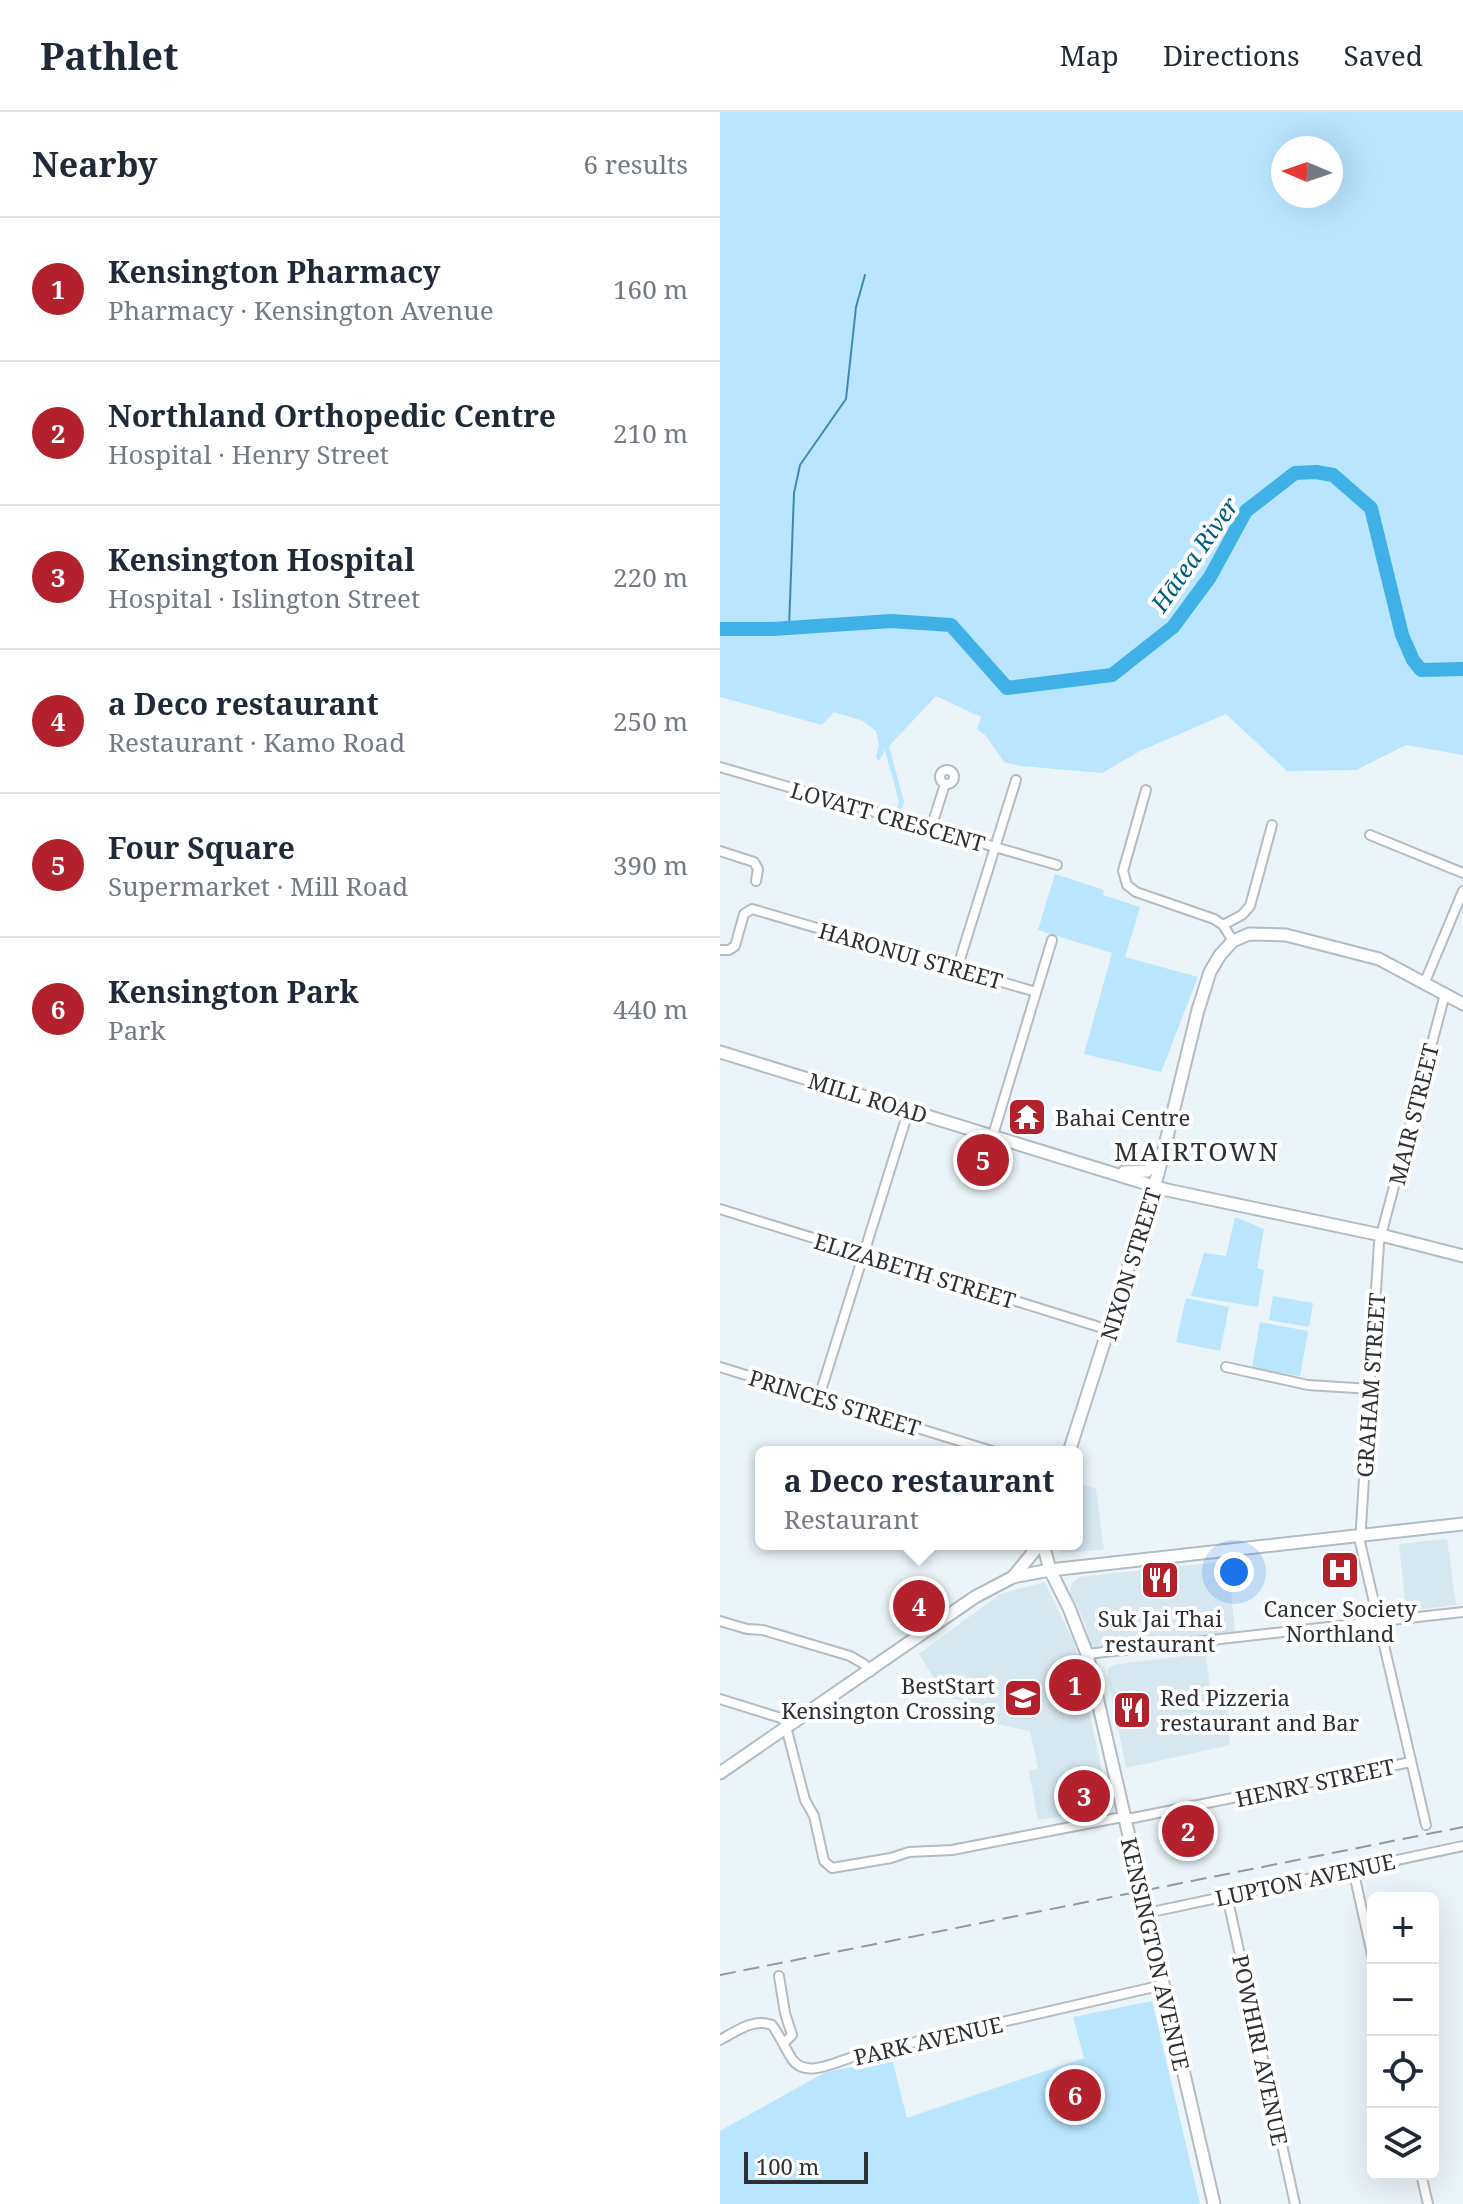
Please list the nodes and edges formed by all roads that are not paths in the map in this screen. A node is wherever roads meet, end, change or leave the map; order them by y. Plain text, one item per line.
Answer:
1 (720, 767) edge
2 (1016, 780) dead end
3 (945, 784) dead end
4 (1146, 790) dead end
5 (1272, 825) dead end
6 (931, 828) junction
7 (1370, 835) dead end
8 (994, 847) junction
9 (720, 851) edge
10 (1057, 865) dead end
11 (1463, 873) edge
12 (756, 881) dead end
13 (1463, 891) edge
14 (1223, 925) junction
15 (1052, 940) dead end
16 (1233, 941) junction
17 (720, 950) edge
18 (957, 969) junction
19 (1424, 984) junction
20 (1036, 992) junction
21 (1445, 994) junction
22 (1463, 1004) edge
23 (720, 1052) edge
24 (909, 1109) junction
25 (993, 1135) junction
26 (1162, 1156) junction
27 (1108, 1172) junction
28 (1154, 1187) junction
29 (720, 1209) edge
30 (1381, 1235) junction
31 (864, 1254) junction
32 (1463, 1256) edge
33 (1109, 1330) junction
34 (720, 1367) edge
35 (1226, 1367) dead end
36 (1371, 1389) junction
37 (819, 1397) junction
38 (976, 1446) edge
39 (1071, 1446) edge
40 (1463, 1524) edge
41 (1361, 1535) junction
42 (1036, 1550) edge
43 (1043, 1550) edge
44 (1050, 1570) junction
45 (1013, 1577) junction
46 (1463, 1612) edge
47 (720, 1621) edge
48 (1377, 1622) junction
49 (1087, 1654) junction
50 (870, 1672) junction
51 (720, 1699) edge
52 (787, 1727) junction
53 (1411, 1762) junction
54 (720, 1773) edge
55 (1124, 1818) junction
56 (1426, 1825) dead end
57 (1463, 1846) edge
58 (1353, 1869) junction
59 (1227, 1896) junction
60 (1147, 1913) junction
61 (1367, 1932) edge
62 (779, 1976) dead end
63 (1163, 1985) junction
64 (720, 2040) edge
65 (784, 2043) junction
66 (1422, 2180) edge
67 (1214, 2204) edge
68 (1295, 2204) edge
69 (1428, 2204) edge

1 - 6 street, LOVATT CRESCENT
2 - 8 street
3 - 6 street
4 - 14 street
5 - 14 street
6 - 8 street, LOVATT CRESCENT
7 - 11 street
8 - 10 street, LOVATT CRESCENT
8 - 18 street
9 - 12 street
13 - 19 street
14 - 16 street
15 - 20 street
16 - 19 main road
16 - 26 main road, NIXON STREET
17 - 18 street, HARONUI STREET
18 - 20 street, HARONUI STREET
19 - 21 main road
20 - 25 street
21 - 22 main road
21 - 30 street, MAIR STREET
23 - 24 main road, MILL ROAD
24 - 25 main road, MILL ROAD
24 - 31 street
25 - 27 main road, MILL ROAD
26 - 27 main road, MILL ROAD
26 - 28 main road, NIXON STREET
27 - 28 main road, MILL ROAD
28 - 30 main road, MILL ROAD
28 - 33 main road, NIXON STREET
29 - 31 street, ELIZABETH STREET
30 - 32 main road, MILL ROAD
30 - 36 street, GRAHAM STREET
31 - 33 street, ELIZABETH STREET
31 - 37 street
33 - 39 main road, NIXON STREET
34 - 37 street, PRINCES STREET
35 - 36 street
36 - 41 street, GRAHAM STREET
37 - 38 street, PRINCES STREET
40 - 41 main road
41 - 44 main road
41 - 48 street, GRAHAM STREET
42 - 45 main road
43 - 44 main road
44 - 45 main road
44 - 49 main road, KENSINGTON AVENUE
45 - 50 main road
46 - 48 street
47 - 50 street
48 - 49 street
48 - 53 street, GRAHAM STREET
49 - 55 main road, KENSINGTON AVENUE
50 - 52 main road
51 - 52 street
52 - 54 main road
52 - 55 street, HENRY STREET
53 - 55 street, HENRY STREET
53 - 56 street, GRAHAM STREET
55 - 60 main road, KENSINGTON AVENUE
57 - 58 street, LUPTON AVENUE
58 - 59 street, LUPTON AVENUE
58 - 61 street
59 - 60 street, LUPTON AVENUE
59 - 68 street, POWHIRI AVENUE
60 - 63 main road, KENSINGTON AVENUE
62 - 65 street
63 - 65 street, PARK AVENUE
63 - 67 main road, KENSINGTON AVENUE
64 - 65 street, PARK AVENUE
66 - 69 street

